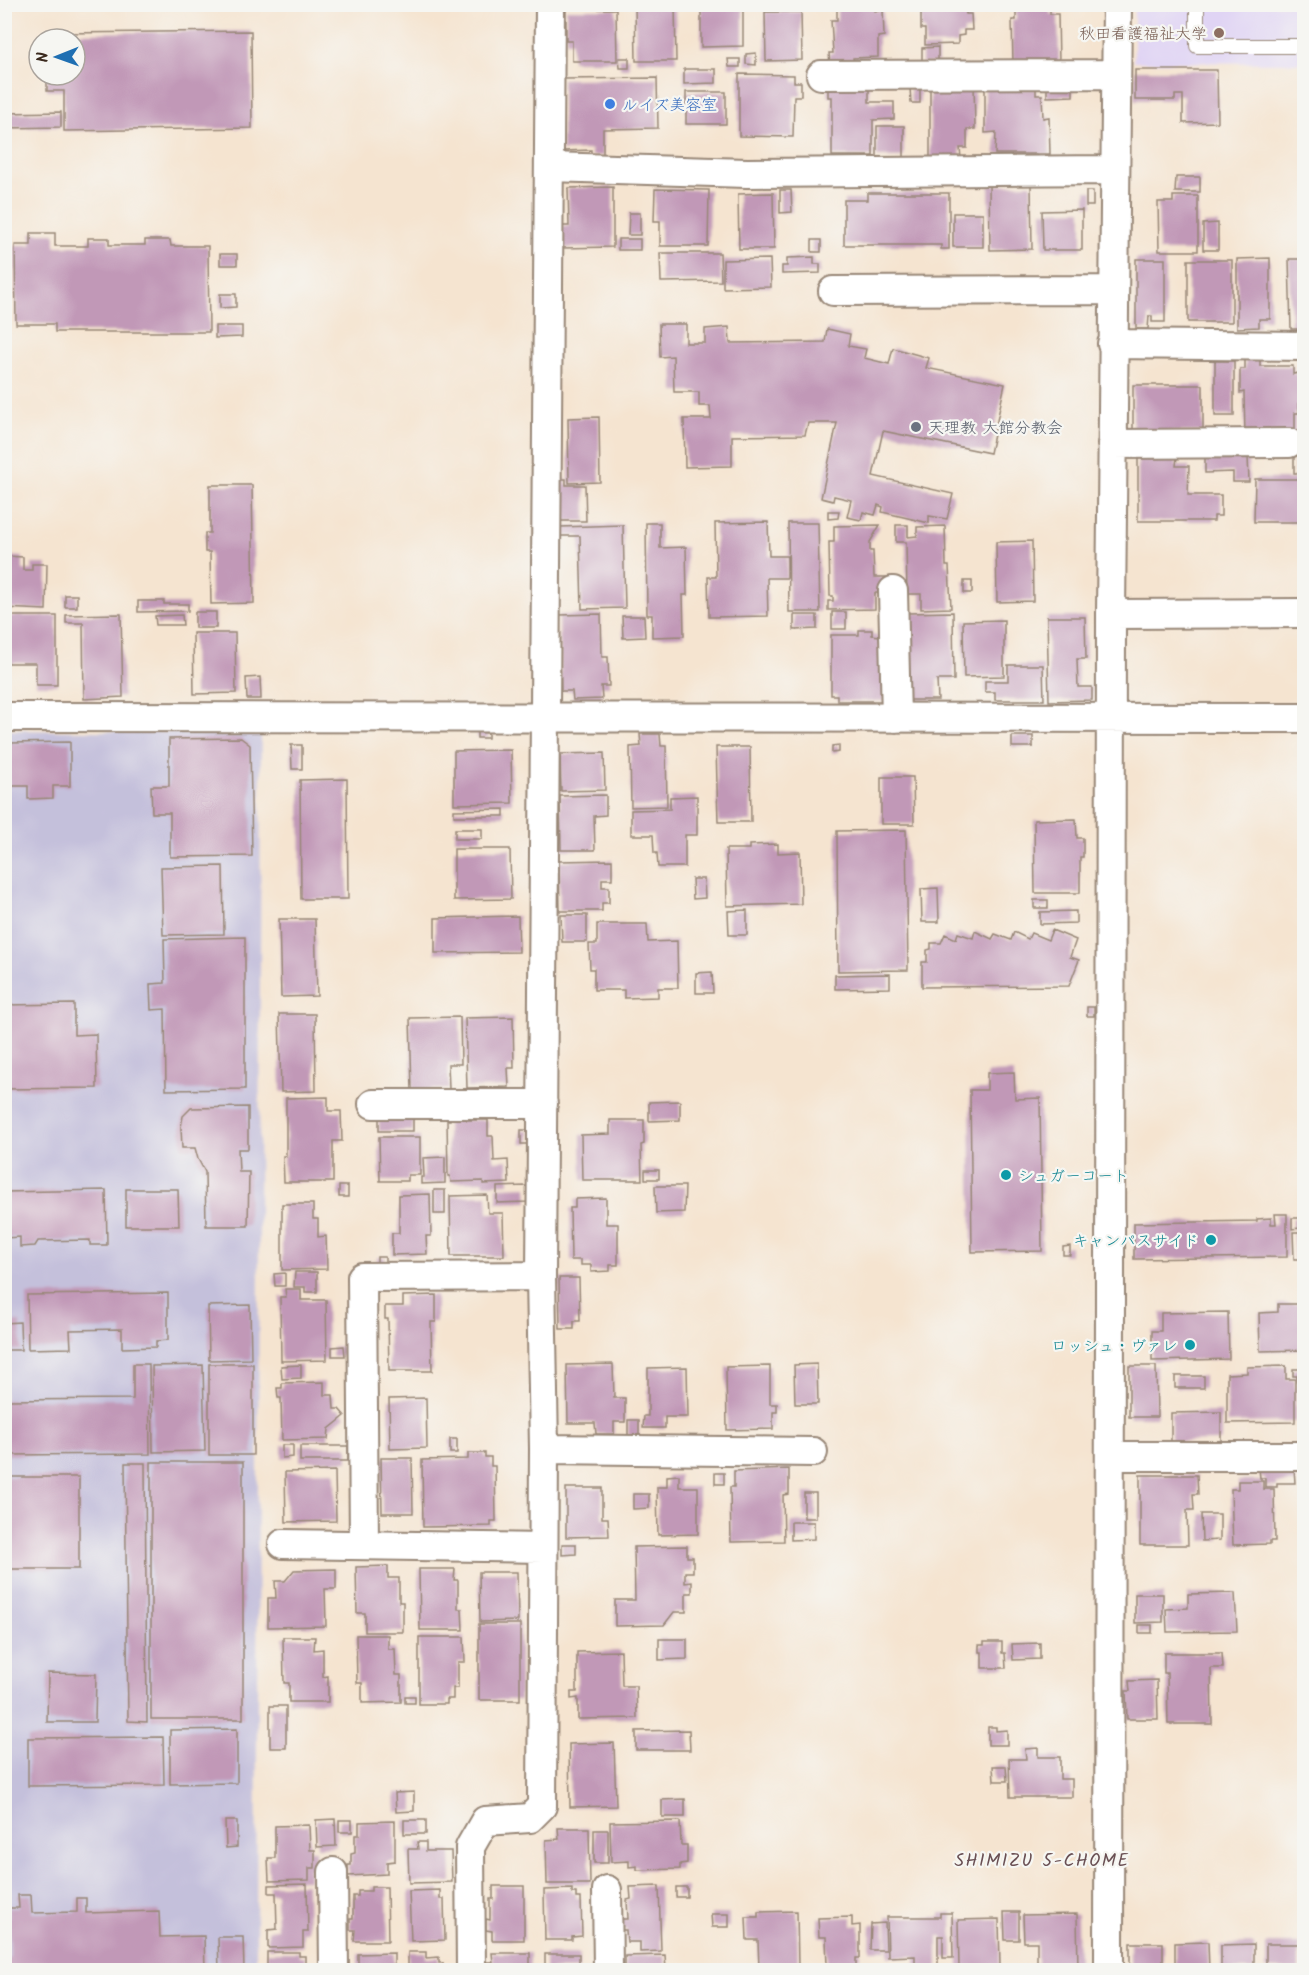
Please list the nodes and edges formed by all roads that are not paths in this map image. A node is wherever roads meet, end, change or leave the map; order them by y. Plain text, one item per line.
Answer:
1 (550, 4) edge
2 (1117, 4) edge
3 (1197, 4) edge
4 (1305, 46) edge
5 (1115, 74) junction
6 (820, 75) dead end
7 (549, 167) junction
8 (1114, 170) junction
9 (1113, 290) junction
10 (833, 291) dead end
11 (1112, 344) junction
12 (1305, 346) edge
13 (1289, 443) dead end
14 (1112, 444) junction
15 (893, 591) dead end
16 (1305, 613) edge
17 (1111, 614) junction
18 (4, 717) edge
19 (547, 718) junction
20 (896, 718) junction
21 (1110, 718) junction
22 (1305, 718) edge
23 (373, 1104) dead end
24 (543, 1104) junction
25 (541, 1276) junction
26 (544, 1449) junction
27 (813, 1452) dead end
28 (1110, 1456) junction
29 (1301, 1456) dead end
30 (283, 1544) dead end
31 (364, 1545) junction
32 (542, 1548) junction
33 (333, 1872) dead end
34 (607, 1890) dead end
35 (334, 1971) edge
36 (471, 1971) edge
37 (608, 1971) edge
38 (1110, 1971) edge

1 - 7 street
2 - 5 street
3 - 4 lane
5 - 6 street
5 - 8 street
7 - 8 street
7 - 19 street
8 - 9 street
9 - 10 street
9 - 11 street
11 - 12 street
11 - 14 street
13 - 14 street
14 - 17 street
15 - 20 street
16 - 17 street
17 - 21 street
18 - 19 street
19 - 20 street
19 - 24 street
20 - 21 street
21 - 22 street
21 - 28 street
23 - 24 street
24 - 25 street
25 - 26 street
25 - 31 street
26 - 27 street
26 - 32 street
28 - 29 street
28 - 38 street
30 - 31 street
31 - 32 street
32 - 36 street
33 - 35 street
34 - 37 street

